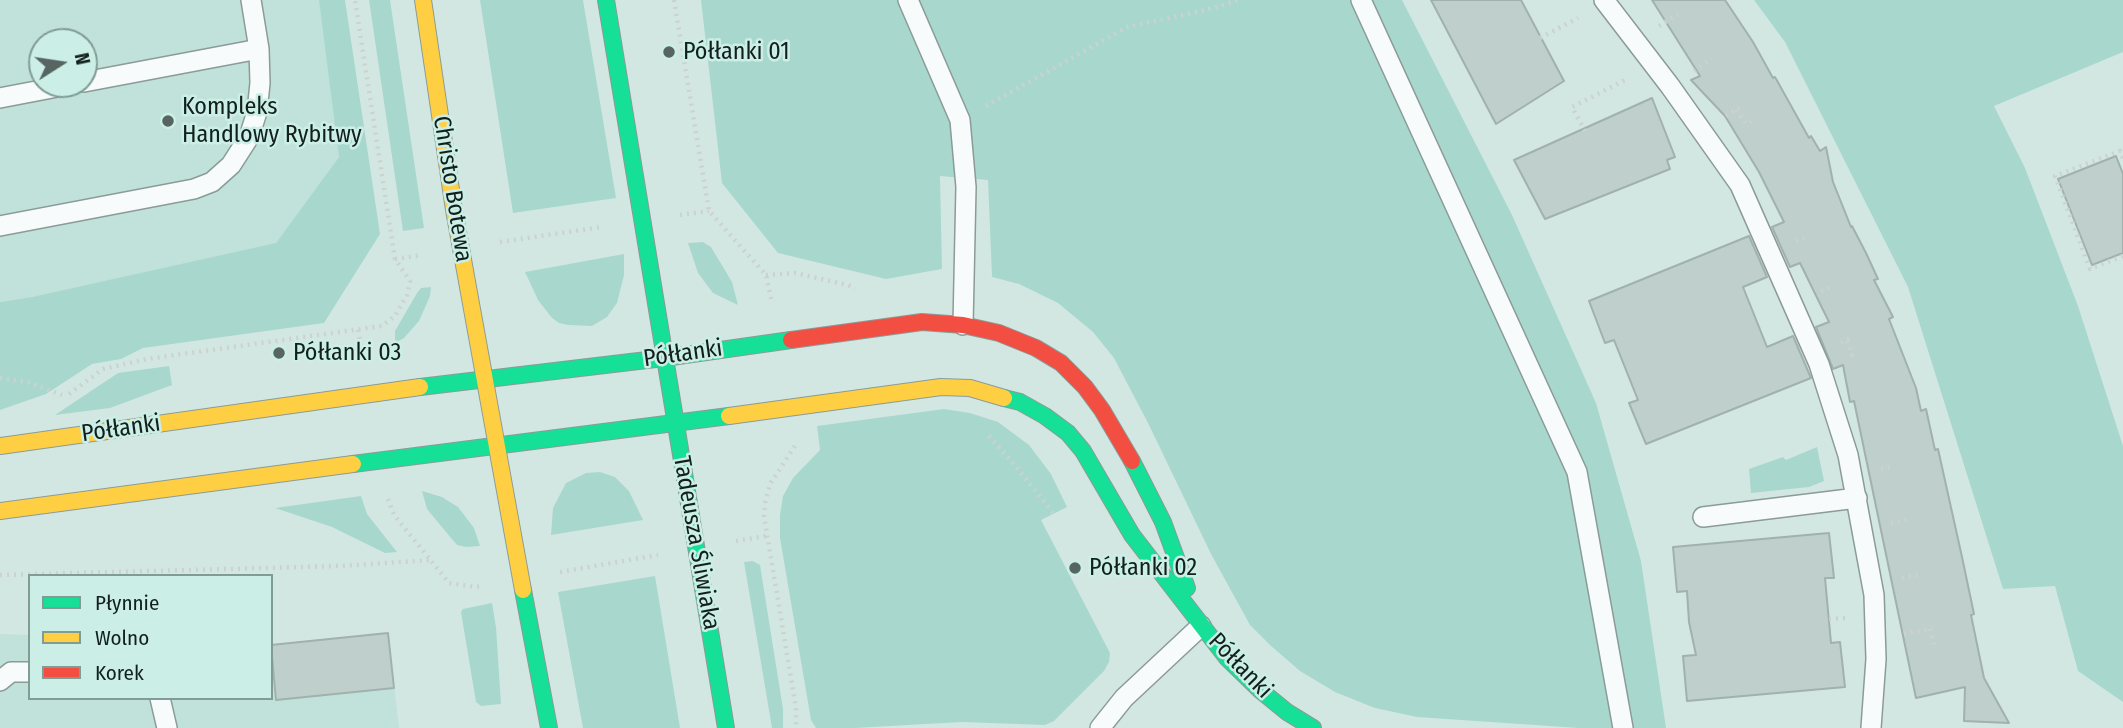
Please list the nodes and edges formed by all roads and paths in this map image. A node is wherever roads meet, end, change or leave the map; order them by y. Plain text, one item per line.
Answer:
1 (251, 0) edge
2 (355, 0) edge
3 (423, 0) edge
4 (606, 0) edge
5 (674, 0) edge
6 (908, 0) edge
7 (1239, 0) edge
8 (1361, 0) edge
9 (1604, 0) edge
10 (1581, 16) dead end
11 (1541, 38) dead end
12 (259, 49) junction
13 (1629, 78) dead end
14 (98, 79) edge
15 (28, 93) edge
16 (0, 98) edge
17 (1736, 110) dead end
18 (961, 120) junction
19 (1751, 121) dead end
20 (1585, 131) dead end
21 (2123, 158) edge
22 (709, 211) junction
23 (682, 215) dead end
24 (0, 226) edge
25 (608, 226) dead end
26 (517, 239) dead end
27 (427, 254) dead end
28 (2123, 256) edge
29 (396, 260) junction
30 (766, 275) junction
31 (848, 285) dead end
32 (773, 308) dead end
33 (963, 325) junction
34 (358, 330) junction
35 (1847, 341) dead end
36 (362, 354) dead end
37 (1857, 354) dead end
38 (664, 358) junction
39 (0, 378) edge
40 (482, 378) junction
41 (66, 396) junction
42 (56, 401) dead end
43 (676, 423) junction
44 (984, 432) dead end
45 (794, 441) dead end
46 (495, 445) junction
47 (0, 446) edge
48 (385, 490) dead end
49 (1857, 498) junction
50 (0, 511) edge
51 (1053, 513) dead end
52 (1703, 517) dead end
53 (766, 536) junction
54 (739, 540) dead end
55 (652, 556) dead end
56 (431, 560) junction
57 (554, 573) dead end
58 (28, 574) edge
59 (38, 574) edge
60 (0, 575) edge
61 (489, 585) dead end
62 (1202, 626) junction
63 (1930, 629) dead end
64 (1936, 645) dead end
65 (28, 671) edge
66 (0, 681) edge
67 (160, 700) edge
68 (167, 728) edge
69 (549, 728) edge
70 (726, 728) edge
71 (796, 728) edge
72 (1100, 728) edge
73 (1313, 728) edge
74 (1623, 728) edge
75 (1871, 728) edge

1 - 12 lane
2 - 29 path
3 - 40 street, Christo Botewa
4 - 38 street
5 - 22 path
6 - 18 lane
7 - 18 path
8 - 74 lane
9 - 49 lane
10 - 11 path
12 - 14 lane
12 - 24 lane
13 - 20 path
15 - 16 lane
17 - 19 path
18 - 33 lane
21 - 28 path
22 - 23 path
22 - 30 path
25 - 26 path
27 - 29 path
29 - 34 path
30 - 31 path
30 - 32 path
33 - 38 street, Półłanki
33 - 62 street, Półłanki
34 - 36 path
34 - 41 path
35 - 37 path
38 - 40 street, Półłanki
38 - 43 street, Tadeusza Śliwiaka
39 - 41 path
40 - 46 street
40 - 47 street, Półłanki
41 - 42 path
43 - 46 street, Półłanki
43 - 62 street, Półłanki
43 - 70 street, Tadeusza Śliwiaka
44 - 51 path
45 - 53 path
46 - 50 street, Półłanki
46 - 69 street
48 - 56 path
49 - 52 lane
49 - 75 lane
53 - 54 path
53 - 71 path
55 - 57 path
56 - 59 path
56 - 61 path
58 - 60 path
62 - 72 lane
62 - 73 street, Półłanki
63 - 64 path
65 - 66 lane
67 - 68 lane

